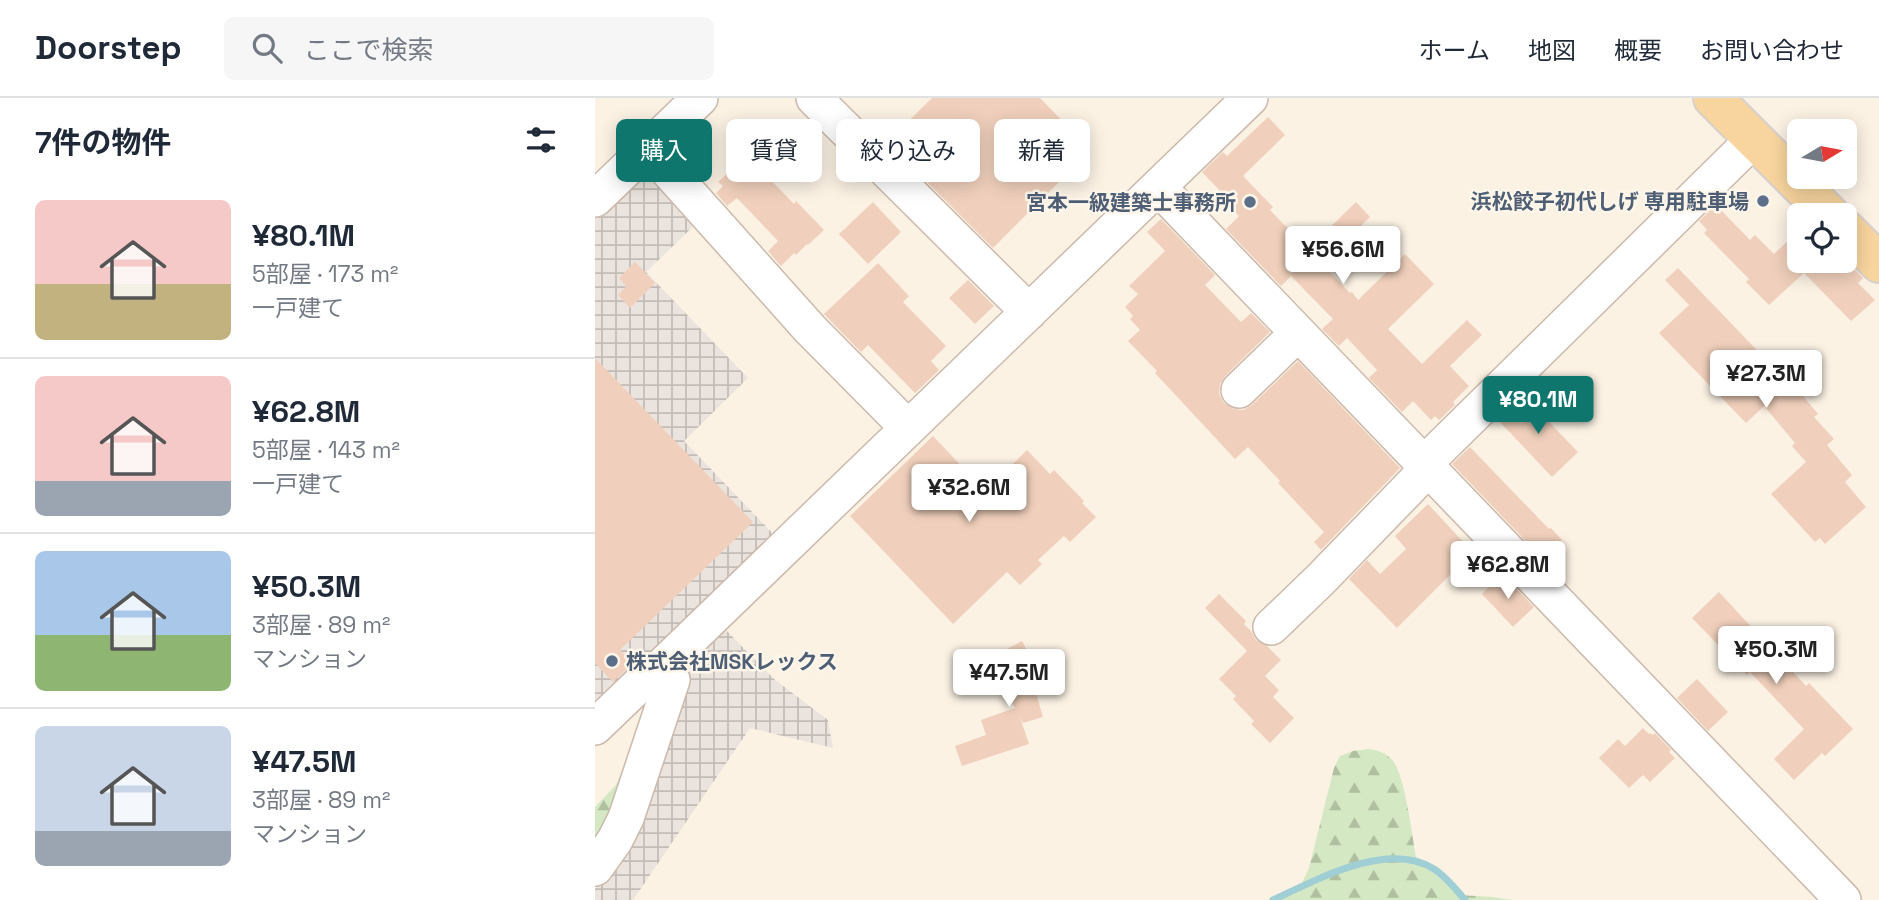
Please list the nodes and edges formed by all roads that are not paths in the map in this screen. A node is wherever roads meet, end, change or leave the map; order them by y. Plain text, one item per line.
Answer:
1 (701, 98) edge
2 (814, 98) edge
3 (1250, 98) edge
4 (1713, 98) edge
5 (679, 119) edge
6 (1754, 139) junction
7 (616, 179) edge
8 (678, 182) edge
9 (1158, 187) junction
10 (595, 199) edge
11 (1819, 203) edge
12 (1857, 241) edge
13 (1879, 263) edge
14 (1029, 312) junction
15 (1298, 333) junction
16 (1238, 390) dead end
17 (908, 428) junction
18 (1426, 466) junction
19 (1271, 627) dead end
20 (660, 668) junction
21 (595, 727) edge
22 (595, 868) edge
23 (1843, 900) edge

1 - 5 street
2 - 14 street
3 - 9 street
4 - 6 main road
6 - 11 main road
6 - 18 street
7 - 10 street
8 - 17 street
9 - 14 street
9 - 15 street
12 - 13 main road
14 - 17 street
15 - 16 street
15 - 18 street
17 - 20 street
18 - 19 street
18 - 23 street
20 - 21 street
20 - 22 street

